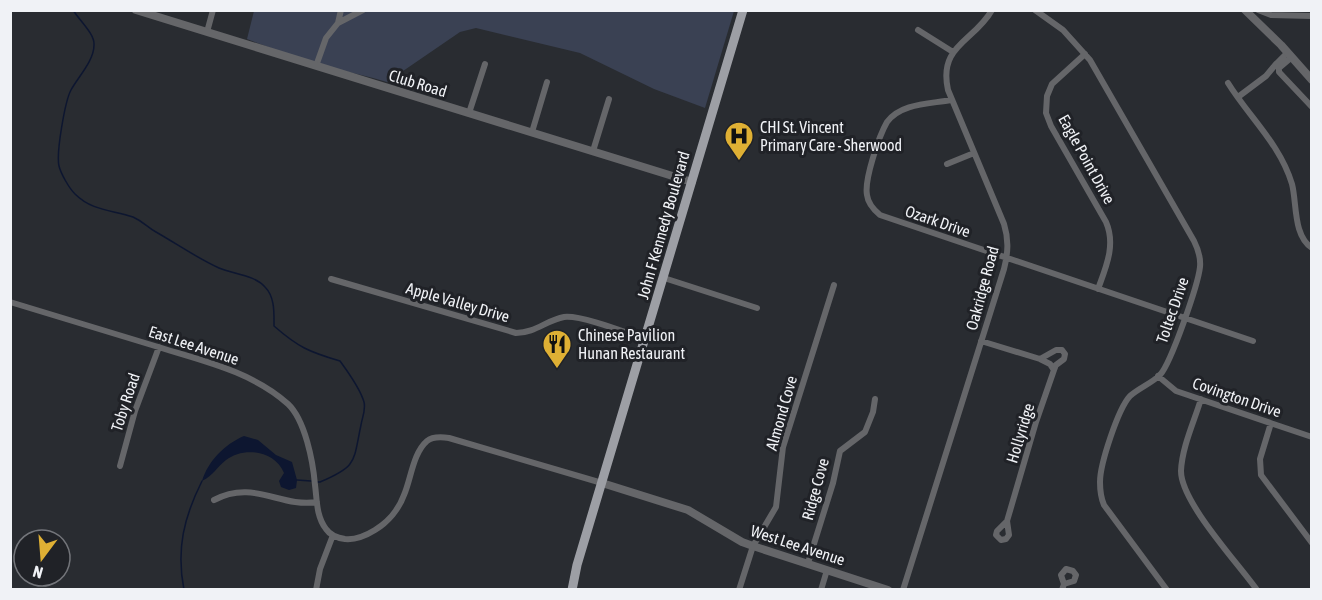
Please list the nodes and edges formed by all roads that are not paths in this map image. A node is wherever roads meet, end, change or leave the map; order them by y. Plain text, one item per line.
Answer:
1 (136, 10) edge
2 (213, 10) edge
3 (341, 10) edge
4 (363, 10) edge
5 (743, 10) edge
6 (992, 10) edge
7 (1035, 10) edge
8 (1245, 10) edge
9 (1258, 10) edge
10 (1311, 16) edge
11 (338, 23) junction
12 (918, 30) dead end
13 (207, 32) junction
14 (953, 52) junction
15 (1085, 54) junction
16 (1290, 55) junction
17 (485, 64) dead end
18 (316, 66) junction
19 (1277, 66) junction
20 (1311, 80) edge
21 (548, 82) dead end
22 (1228, 83) dead end
23 (1238, 97) junction
24 (609, 99) dead end
25 (951, 100) junction
26 (1311, 107) edge
27 (470, 113) junction
28 (532, 132) junction
29 (593, 151) junction
30 (974, 153) junction
31 (947, 164) dead end
32 (692, 182) junction
33 (1311, 248) edge
34 (1006, 259) junction
35 (664, 278) junction
36 (331, 279) dead end
37 (834, 285) dead end
38 (1098, 289) junction
39 (10, 302) edge
40 (757, 308) dead end
41 (1184, 318) junction
42 (645, 339) junction
43 (981, 341) junction
44 (1252, 341) dead end
45 (159, 347) junction
46 (1040, 359) junction
47 (1054, 370) junction
48 (1158, 376) junction
49 (875, 399) dead end
50 (1201, 399) junction
51 (1271, 423) junction
52 (1311, 438) edge
53 (120, 466) dead end
54 (602, 483) junction
55 (214, 500) dead end
56 (317, 502) junction
57 (1007, 521) dead end
58 (333, 535) junction
59 (1311, 543) edge
60 (753, 546) junction
61 (808, 563) junction
62 (827, 570) junction
63 (316, 590) edge
64 (572, 590) edge
65 (739, 590) edge
66 (821, 590) edge
67 (888, 590) edge
68 (903, 590) edge
69 (1167, 590) edge
70 (1257, 590) edge

1 - 13 street, Club Road
2 - 13 street
3 - 11 street
4 - 11 street
5 - 32 main road, John F Kennedy Boulevard
6 - 14 street
7 - 15 street, Toltec Drive
8 - 16 street
9 - 10 street
11 - 18 street
12 - 14 street
13 - 18 street, Club Road
14 - 25 street, Oakridge Road
15 - 38 street, Eagle Point Drive
15 - 41 street, Toltec Drive
16 - 19 street
16 - 20 street
17 - 27 street
18 - 27 street, Club Road
19 - 23 street
19 - 26 street
21 - 28 street
22 - 23 street
23 - 33 street
24 - 29 street
25 - 30 street, Oakridge Road
25 - 34 street, Ozark Drive
27 - 28 street, Club Road
28 - 29 street, Club Road
29 - 32 street, Club Road
30 - 31 street
30 - 34 street, Oakridge Road
32 - 35 main road, John F Kennedy Boulevard
34 - 38 street, Ozark Drive
34 - 43 street, Oakridge Road
35 - 40 street
35 - 42 main road, John F Kennedy Boulevard
36 - 42 street, Apple Valley Drive
37 - 60 street, Almond Cove
38 - 41 street, Ozark Drive
39 - 45 street, East Lee Avenue
41 - 44 street, Ozark Drive
41 - 48 street, Toltec Drive
42 - 54 main road, John F Kennedy Boulevard
43 - 46 street
43 - 68 street, Oakridge Road
45 - 53 street, Toby Road
45 - 56 street, East Lee Avenue
46 - 47 street
46 - 47 street, Hollyridge
47 - 57 street, Hollyridge
48 - 50 street, Covington Drive
48 - 69 street, Toltec Drive
49 - 61 street, Ridge Cove
50 - 51 street, Covington Drive
50 - 70 street
51 - 52 street, Covington Drive
51 - 59 street
54 - 58 street
54 - 60 street, West Lee Avenue
54 - 64 main road, John F Kennedy Boulevard
55 - 56 street
56 - 58 street, East Lee Avenue
58 - 63 street
60 - 61 street, West Lee Avenue
60 - 65 street, Almond Cove
61 - 62 street, West Lee Avenue
62 - 66 street
62 - 67 street, West Lee Avenue

